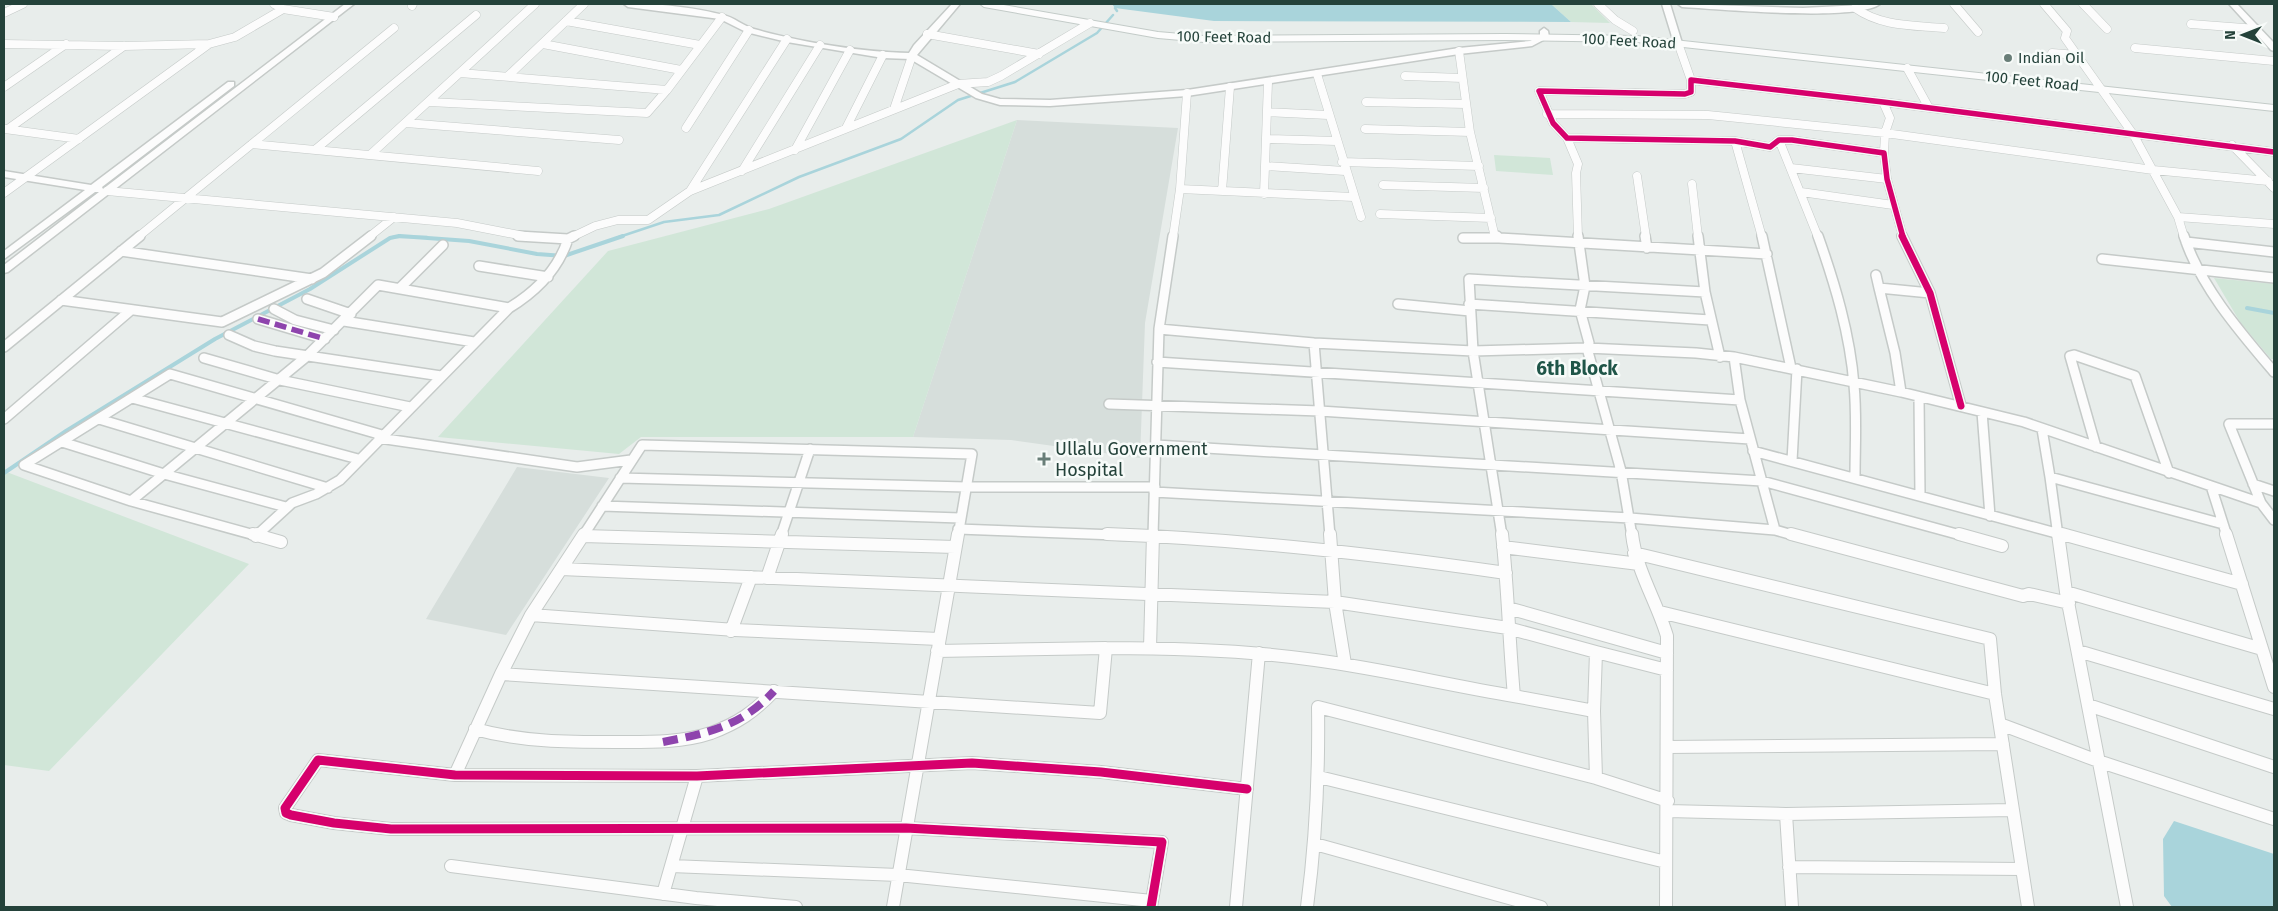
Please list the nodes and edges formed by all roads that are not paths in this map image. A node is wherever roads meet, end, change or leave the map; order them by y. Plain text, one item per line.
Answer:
1 (23, 4) edge
2 (274, 4) edge
3 (338, 4) edge
4 (350, 4) edge
5 (534, 4) edge
6 (584, 4) edge
7 (628, 4) edge
8 (956, 4) edge
9 (984, 4) edge
10 (1025, 4) edge
11 (1598, 4) edge
12 (1666, 4) edge
13 (1682, 4) edge
14 (1876, 4) edge
15 (1954, 4) edge
16 (2044, 4) edge
17 (2082, 4) edge
18 (2232, 4) edge
19 (1719, 5) edge
20 (1855, 8) junction
21 (283, 9) junction
22 (4, 13) edge
23 (476, 14) dead end
24 (323, 15) junction
25 (334, 17) junction
26 (722, 17) junction
27 (566, 21) junction
28 (1102, 22) junction
29 (2191, 24) dead end
30 (394, 28) dead end
31 (1944, 28) dead end
32 (2107, 29) dead end
33 (2257, 29) junction
34 (749, 30) junction
35 (1633, 31) junction
36 (1978, 32) dead end
37 (928, 34) junction
38 (1544, 34) junction
39 (787, 39) junction
40 (1677, 39) junction
41 (4, 44) edge
42 (66, 44) junction
43 (209, 44) junction
44 (543, 44) junction
45 (700, 45) junction
46 (820, 45) junction
47 (124, 46) junction
48 (2135, 48) dead end
49 (2274, 48) edge
50 (850, 50) junction
51 (1459, 51) junction
52 (2052, 53) dead end
53 (1039, 54) junction
54 (883, 55) junction
55 (2077, 55) junction
56 (912, 56) junction
57 (2274, 61) edge
58 (1907, 68) junction
59 (681, 70) junction
60 (460, 73) junction
61 (1317, 74) junction
62 (508, 76) junction
63 (1404, 76) dead end
64 (1462, 78) junction
65 (1691, 80) junction
66 (1268, 82) junction
67 (958, 84) junction
68 (2098, 85) junction
69 (4, 87) edge
70 (1230, 87) junction
71 (667, 90) junction
72 (1187, 93) junction
73 (429, 102) junction
74 (1366, 102) dead end
75 (1883, 102) junction
76 (2274, 102) edge
77 (1466, 104) junction
78 (1929, 108) junction
79 (2274, 108) edge
80 (894, 109) junction
81 (1267, 112) junction
82 (1547, 114) junction
83 (1328, 115) junction
84 (406, 122) junction
85 (686, 128) dead end
86 (846, 128) junction
87 (6, 129) edge
88 (1365, 129) dead end
89 (1470, 132) junction
90 (1884, 133) junction
91 (2132, 134) junction
92 (1567, 138) junction
93 (79, 139) junction
94 (1266, 139) junction
95 (619, 140) dead end
96 (1779, 140) junction
97 (1336, 141) junction
98 (1735, 141) junction
99 (252, 144) junction
100 (2232, 145) junction
101 (316, 149) junction
102 (795, 150) junction
103 (2274, 152) edge
104 (1884, 153) junction
105 (371, 154) junction
106 (1342, 162) junction
107 (1265, 166) junction
108 (1479, 166) junction
109 (1791, 168) junction
110 (2154, 170) junction
111 (538, 171) dead end
112 (742, 171) junction
113 (1345, 171) junction
114 (4, 174) edge
115 (1637, 176) dead end
116 (27, 177) junction
117 (1887, 179) junction
118 (2268, 181) junction
119 (1692, 184) dead end
120 (1383, 185) dead end
121 (93, 188) junction
122 (1484, 188) junction
123 (2274, 188) edge
124 (1180, 189) junction
125 (107, 190) junction
126 (690, 191) junction
127 (1222, 191) junction
128 (1801, 192) junction
129 (4, 193) edge
130 (1264, 194) junction
131 (1353, 197) junction
132 (187, 198) junction
133 (1893, 205) junction
134 (1380, 214) dead end
135 (394, 217) junction
136 (1361, 217) dead end
137 (2178, 217) junction
138 (1491, 218) junction
139 (2274, 224) edge
140 (1464, 238) dead end
141 (1499, 238) junction
142 (568, 239) junction
143 (1578, 242) junction
144 (2186, 242) junction
145 (443, 245) dead end
146 (1646, 248) junction
147 (121, 251) junction
148 (1700, 251) junction
149 (2274, 252) edge
150 (1767, 254) junction
151 (4, 256) edge
152 (2102, 259) dead end
153 (479, 266) dead end
154 (2200, 269) junction
155 (4, 270) edge
156 (1876, 275) dead end
157 (548, 277) junction
158 (2274, 278) edge
159 (312, 279) junction
160 (1585, 286) junction
161 (400, 288) junction
162 (1879, 288) junction
163 (1705, 292) junction
164 (1930, 293) junction
165 (307, 299) dead end
166 (61, 300) junction
167 (1398, 304) dead end
168 (1469, 307) junction
169 (509, 308) junction
170 (274, 309) dead end
171 (131, 310) junction
172 (1580, 310) junction
173 (351, 314) junction
174 (258, 319) dead end
175 (1710, 320) junction
176 (344, 321) junction
177 (1159, 329) junction
178 (334, 330) junction
179 (229, 335) dead end
180 (325, 339) junction
181 (474, 342) junction
182 (1314, 343) junction
183 (4, 347) edge
184 (1587, 348) junction
185 (1473, 351) junction
186 (306, 357) junction
187 (1720, 357) junction
188 (1734, 357) junction
189 (204, 358) dead end
190 (1157, 362) junction
191 (2272, 367) edge
192 (1794, 369) junction
193 (1316, 374) junction
194 (441, 376) junction
195 (280, 380) junction
196 (1478, 382) junction
197 (1854, 382) junction
198 (1598, 389) junction
199 (1901, 392) junction
200 (1919, 397) junction
201 (132, 398) junction
202 (256, 400) junction
203 (1740, 400) junction
204 (1109, 404) dead end
205 (1157, 405) junction
206 (1961, 406) junction
207 (410, 407) junction
208 (1320, 411) junction
209 (1982, 412) junction
210 (4, 419) edge
211 (99, 419) junction
212 (228, 422) junction
213 (1484, 422) junction
214 (2274, 424) edge
215 (1609, 429) junction
216 (2042, 429) junction
217 (380, 437) junction
218 (1750, 439) junction
219 (62, 442) junction
220 (1156, 445) junction
221 (197, 447) junction
222 (2096, 447) junction
223 (810, 449) junction
224 (1753, 451) junction
225 (1323, 453) junction
226 (358, 459) junction
227 (631, 460) junction
228 (1792, 461) junction
229 (1490, 466) junction
230 (1621, 471) junction
231 (2169, 473) junction
232 (164, 474) junction
233 (1855, 477) junction
234 (620, 478) junction
235 (2050, 478) junction
236 (1762, 481) junction
237 (799, 482) junction
238 (2253, 484) junction
239 (2211, 486) junction
240 (966, 487) junction
241 (328, 488) junction
242 (1154, 490) junction
243 (2274, 491) edge
244 (1920, 495) junction
245 (131, 501) junction
246 (1327, 501) junction
247 (2260, 503) junction
248 (602, 506) junction
249 (286, 507) junction
250 (789, 512) junction
251 (1499, 512) junction
252 (1990, 516) junction
253 (1630, 518) junction
254 (2274, 520) edge
255 (959, 523) junction
256 (2223, 524) junction
257 (1775, 530) junction
258 (2058, 533) junction
259 (256, 536) junction
260 (583, 536) junction
261 (1153, 536) junction
262 (778, 541) junction
263 (281, 542) dead end
264 (2002, 546) dead end
265 (955, 547) junction
266 (1503, 547) junction
267 (1331, 552) junction
268 (1636, 558) junction
269 (561, 569) junction
270 (1506, 573) junction
271 (751, 577) junction
272 (767, 578) junction
273 (2242, 584) junction
274 (948, 586) junction
275 (2066, 592) junction
276 (1152, 594) junction
277 (1335, 602) junction
278 (2069, 604) junction
279 (1508, 608) junction
280 (1660, 612) junction
281 (531, 615) junction
282 (1508, 628) junction
283 (731, 631) junction
284 (939, 639) junction
285 (1106, 648) junction
286 (1150, 648) junction
287 (2262, 650) junction
288 (937, 651) junction
289 (2078, 651) junction
290 (1596, 652) junction
291 (1667, 653) junction
292 (1259, 654) junction
293 (1345, 664) junction
294 (1667, 670) junction
295 (501, 674) junction
296 (2274, 687) edge
297 (774, 692) junction
298 (1996, 694) junction
299 (1514, 696) junction
300 (928, 702) junction
301 (2088, 705) junction
302 (2274, 709) edge
303 (1594, 711) junction
304 (2000, 724) junction
305 (476, 730) junction
306 (2003, 744) junction
307 (1667, 747) junction
308 (2098, 762) junction
309 (916, 765) junction
310 (2274, 767) edge
311 (455, 775) junction
312 (697, 776) junction
313 (1319, 777) junction
314 (1596, 778) junction
315 (1247, 789) junction
316 (1668, 806) junction
317 (2013, 810) junction
318 (1786, 814) junction
319 (2274, 819) edge
320 (906, 828) junction
321 (682, 830) junction
322 (1314, 844) junction
323 (1666, 862) junction
324 (451, 866) dead end
325 (671, 866) junction
326 (1790, 868) junction
327 (2022, 869) junction
328 (898, 875) junction
329 (663, 894) junction
330 (1152, 904) edge
331 (796, 907) edge
332 (893, 907) edge
333 (1236, 907) edge
334 (1307, 907) edge
335 (1541, 907) edge
336 (1666, 907) edge
337 (1792, 907) edge
338 (2028, 907) edge
339 (2128, 907) edge

1 - 22 street
2 - 21 street
3 - 24 street
4 - 25 street
5 - 60 street
6 - 27 street
7 - 26 street
8 - 37 street
9 - 28 main road, 100 Feet Road
10 - 28 main road, 100 Feet Road
11 - 35 street
12 - 40 street
13 - 19 street
14 - 20 street
15 - 36 street
16 - 55 street
17 - 32 street
18 - 33 street
19 - 20 street
20 - 31 street
21 - 24 street
21 - 43 street
23 - 101 street
24 - 25 street
24 - 121 street
25 - 125 street
26 - 34 street
26 - 45 street
27 - 44 street
27 - 45 street
28 - 38 main road, 100 Feet Road
28 - 53 street
29 - 33 street
30 - 99 street
33 - 49 street
34 - 39 street
34 - 85 street
35 - 38 main road, 100 Feet Road
35 - 40 main road, 100 Feet Road
37 - 53 street
37 - 56 street
38 - 40 main road, 100 Feet Road
38 - 51 street
39 - 46 street
39 - 126 street
40 - 58 main road, 100 Feet Road
40 - 65 street
40 - 68 main road, 100 Feet Road
41 - 42 street
42 - 47 street
42 - 69 street
43 - 47 street
43 - 93 street
44 - 59 street
44 - 62 street
45 - 59 street
46 - 50 street
46 - 112 street
47 - 87 street
48 - 57 street
50 - 54 street
50 - 102 street
51 - 61 street
51 - 64 street
52 - 55 street
53 - 67 street
54 - 56 street
54 - 86 street
55 - 68 street
56 - 67 street
56 - 80 street
58 - 68 main road, 100 Feet Road
58 - 78 street
59 - 71 street
60 - 62 street
60 - 73 street
61 - 66 street
61 - 83 street
62 - 71 street
63 - 64 street
64 - 77 street
65 - 75 street
65 - 82 street
66 - 70 street
66 - 81 street
67 - 72 street
67 - 80 street
68 - 76 main road, 100 Feet Road
68 - 79 main road, 100 Feet Road
68 - 91 street
70 - 72 street
70 - 127 street
71 - 73 street
72 - 124 street
73 - 84 street
74 - 77 street
75 - 78 street
75 - 90 street
77 - 89 street
78 - 91 street
80 - 86 street
81 - 83 street
81 - 94 street
82 - 90 street
82 - 92 street
83 - 97 street
84 - 95 street
84 - 105 street
86 - 102 street
87 - 93 street
88 - 89 street
89 - 108 street
90 - 104 street
90 - 110 street
91 - 100 street
91 - 110 street
92 - 98 street
92 - 143 street
93 - 116 street
94 - 97 street
94 - 107 street
96 - 98 street
96 - 104 street
96 - 109 street
97 - 106 street
98 - 150 street
99 - 101 street
99 - 132 street
100 - 103 street
100 - 118 street
101 - 105 street
102 - 112 street
104 - 117 street
105 - 111 street
106 - 108 street
106 - 113 street
107 - 113 street
107 - 130 street
108 - 122 street
109 - 117 street
109 - 128 street
110 - 118 street
110 - 137 street
112 - 126 street
113 - 131 street
114 - 116 street
115 - 146 street
116 - 121 street
116 - 129 street
117 - 133 street
118 - 123 street
119 - 148 street
120 - 122 street
121 - 125 street
121 - 151 street
122 - 138 street
124 - 127 street
124 - 177 street
125 - 132 street
125 - 155 street
126 - 142 street
127 - 130 street
128 - 133 street
128 - 197 street
130 - 131 street
131 - 136 street
132 - 135 street
132 - 147 street
133 - 164 street
134 - 138 street
135 - 142 street
135 - 159 street
137 - 139 street
137 - 144 street
138 - 141 street
140 - 141 street
141 - 143 street
142 - 157 street
143 - 146 street
143 - 160 street
144 - 149 street
144 - 154 street
145 - 161 street
146 - 148 street
147 - 159 street
147 - 166 street
148 - 150 street
148 - 163 street
150 - 192 street
152 - 154 street
153 - 157 street
154 - 158 street
154 - 191 street
156 - 162 street
157 - 169 street
159 - 171 street
160 - 163 street
160 - 168 street
160 - 172 street
161 - 169 street
161 - 173 street
162 - 164 street
162 - 199 street
163 - 175 street
164 - 206 street
165 - 173 street
166 - 171 street
166 - 183 street
167 - 168 street
168 - 172 street
168 - 185 street
169 - 181 street
170 - 178 street
171 - 210 street
172 - 175 street
172 - 184 street
173 - 176 street
174 - 180 street
175 - 187 street
176 - 178 street
176 - 181 street
177 - 182 street
177 - 190 street
178 - 180 street
179 - 186 street
180 - 186 street
181 - 194 street
182 - 185 street
182 - 193 street
184 - 185 street
184 - 187 street
184 - 198 street
185 - 196 street
186 - 194 street
186 - 195 street
187 - 188 street
188 - 192 street
188 - 203 street
189 - 195 street
190 - 193 street
190 - 205 street
192 - 197 street
192 - 228 street
193 - 196 street
193 - 208 street
194 - 207 street
195 - 202 street
195 - 207 street
196 - 198 street
196 - 213 street
197 - 199 street
197 - 233 street
198 - 203 street
198 - 215 street
199 - 200 street
200 - 206 street
200 - 244 street
201 - 202 street
201 - 211 street
201 - 212 street
202 - 212 street
202 - 217 street
203 - 218 street
204 - 205 street
205 - 208 street
205 - 220 street
206 - 209 street
207 - 217 street
208 - 213 street
208 - 225 street
209 - 216 street
209 - 252 street
211 - 219 street
211 - 221 street
212 - 221 street
212 - 226 street
213 - 215 street
213 - 229 street
214 - 238 street
215 - 218 street
215 - 230 street
216 - 222 street
216 - 235 street
217 - 226 street
217 - 227 street
218 - 224 street
219 - 232 street
219 - 245 street
220 - 225 street
220 - 242 street
221 - 232 street
221 - 241 street
222 - 231 street
222 - 231 street
223 - 227 street
223 - 237 street
223 - 240 street
224 - 228 street
224 - 236 street
225 - 229 street
225 - 246 street
226 - 241 street
227 - 234 street
228 - 233 street
229 - 230 street
229 - 251 street
230 - 236 street
230 - 253 street
231 - 239 street
232 - 245 street
232 - 249 street
233 - 244 street
234 - 237 street
234 - 248 street
235 - 256 street
235 - 258 street
236 - 257 street
236 - 264 street
237 - 240 street
237 - 250 street
238 - 243 street
238 - 247 street
239 - 247 street
239 - 256 street
240 - 242 street
240 - 255 street
241 - 249 street
242 - 246 street
242 - 261 street
244 - 252 street
245 - 259 street
246 - 251 street
246 - 267 street
247 - 254 street
248 - 250 street
248 - 260 street
249 - 259 street
250 - 255 street
250 - 262 street
251 - 253 street
251 - 266 street
252 - 258 street
253 - 257 street
253 - 268 street
255 - 261 street
255 - 265 street
256 - 273 street
257 - 278 street
258 - 273 street
258 - 275 street
259 - 263 street
260 - 262 street
260 - 269 street
261 - 267 street
261 - 276 street
262 - 265 street
262 - 272 street
265 - 274 street
266 - 268 street
266 - 270 street
267 - 270 street
267 - 277 street
268 - 280 street
268 - 298 street
269 - 271 street
269 - 281 street
270 - 279 street
271 - 272 street
271 - 283 street
272 - 274 street
273 - 287 street
274 - 276 street
274 - 284 street
275 - 278 street
275 - 287 street
276 - 277 street
276 - 286 street
277 - 282 street
277 - 293 street
278 - 289 street
279 - 282 street
279 - 291 street
280 - 291 street
280 - 298 street
281 - 283 street
281 - 295 street
282 - 290 street
282 - 299 street
283 - 284 street
284 - 288 street
285 - 286 street
285 - 288 street
285 - 300 street
286 - 292 street
287 - 296 street
288 - 300 street
289 - 301 street
289 - 302 street
290 - 294 street
290 - 303 street
291 - 294 street
292 - 293 street
292 - 315 street
293 - 299 street
294 - 307 street
295 - 297 street
295 - 305 street
297 - 300 street
297 - 305 street
298 - 304 street
299 - 303 street
300 - 309 street
301 - 308 street
301 - 310 street
303 - 314 street
304 - 306 street
304 - 308 street
305 - 311 street
306 - 307 street
306 - 317 street
307 - 316 street
308 - 319 street
308 - 339 street
309 - 312 street
309 - 315 street
309 - 320 street
311 - 312 street
311 - 321 street
312 - 321 street
313 - 314 street
313 - 322 street
313 - 323 street
314 - 316 street
315 - 333 street
316 - 318 street
316 - 323 street
317 - 318 street
317 - 327 street
318 - 326 street
320 - 321 street
320 - 328 street
320 - 330 street
321 - 325 street
322 - 334 street
322 - 335 street
323 - 336 street
324 - 329 street
325 - 328 street
325 - 329 street
326 - 327 street
326 - 337 street
327 - 338 street
328 - 330 street
328 - 332 street
329 - 331 street

